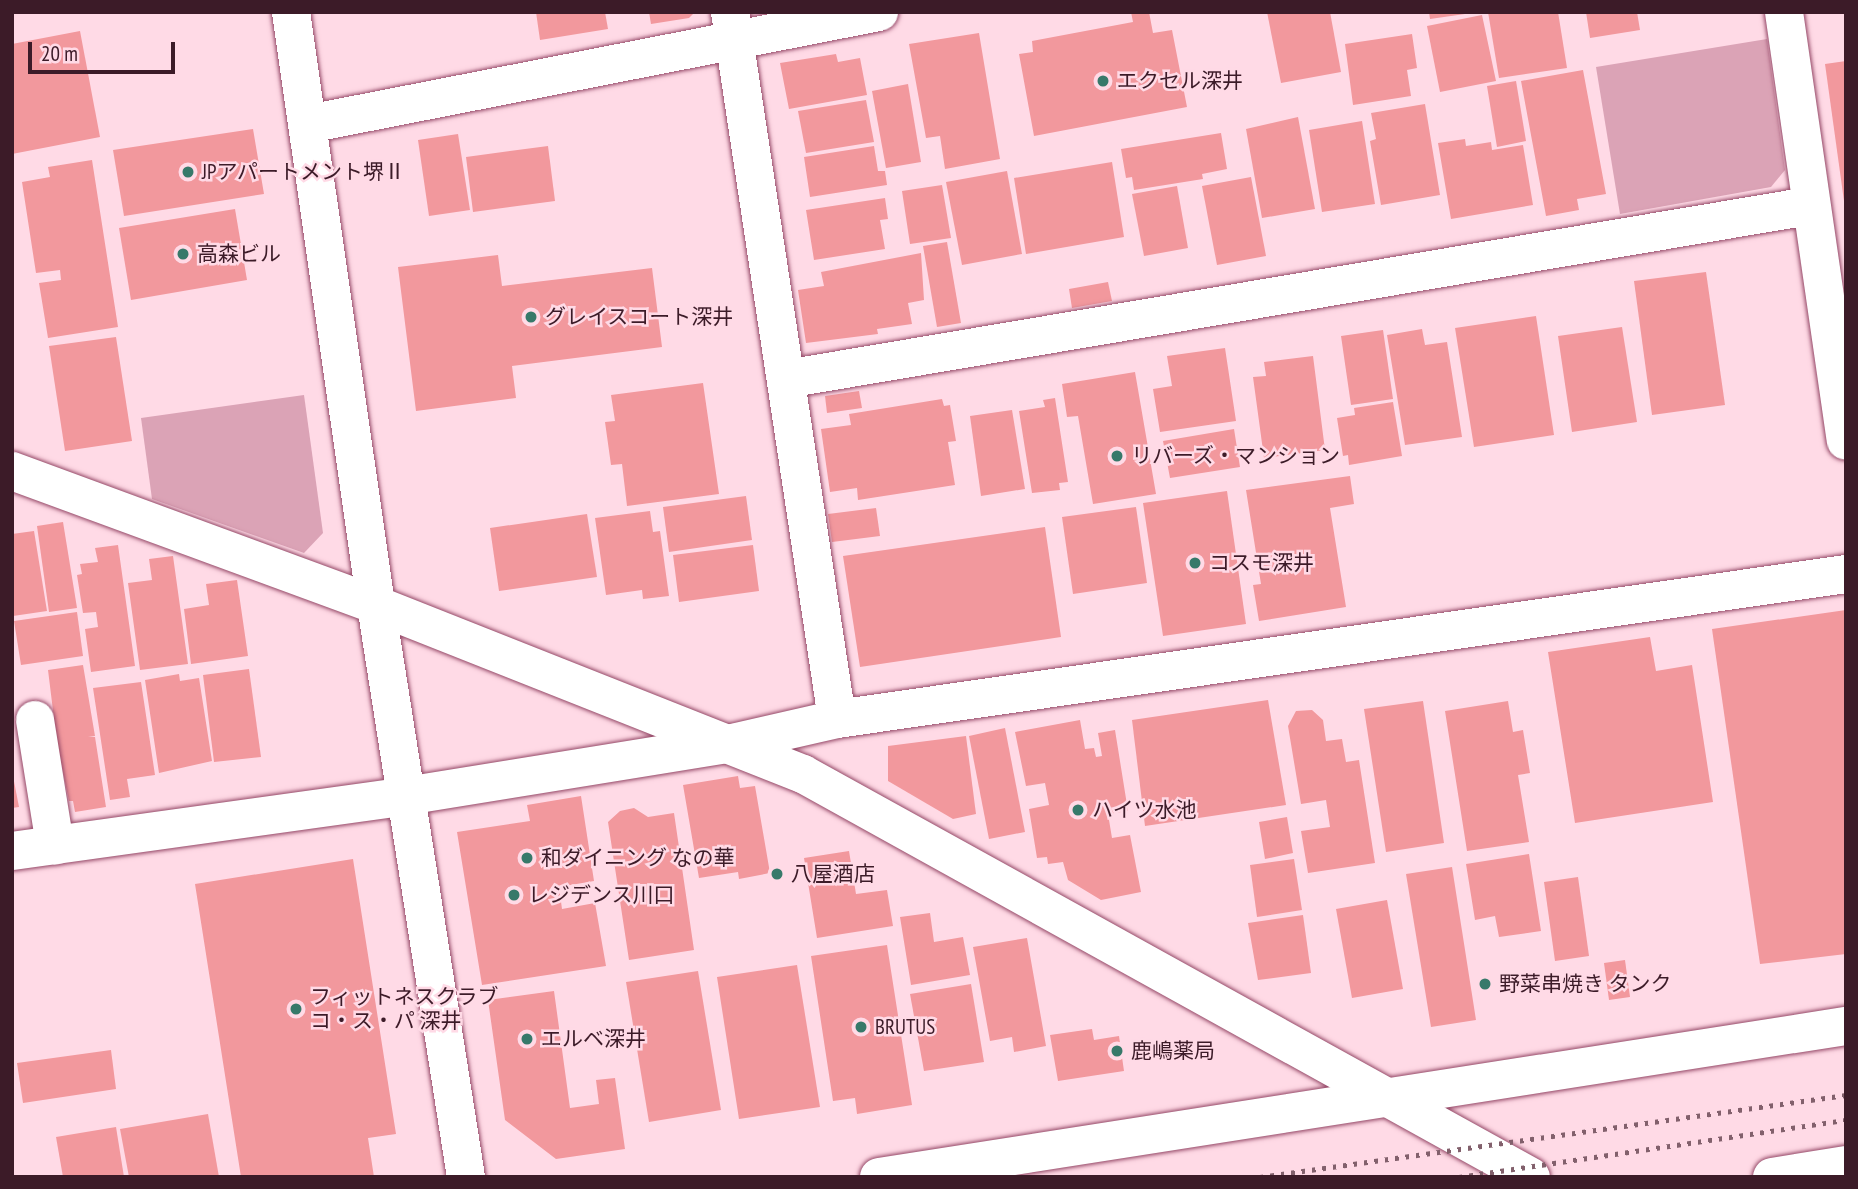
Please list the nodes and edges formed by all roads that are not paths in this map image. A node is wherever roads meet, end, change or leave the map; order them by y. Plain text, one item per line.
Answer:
1 (291, 12) edge
2 (880, 12) edge
3 (1784, 12) edge
4 (733, 27) edge
5 (308, 124) junction
6 (1809, 206) junction
7 (786, 379) junction
8 (1846, 441) edge
9 (12, 471) edge
10 (1846, 574) edge
11 (376, 606) junction
12 (837, 719) junction
13 (35, 720) dead end
14 (732, 743) junction
15 (406, 796) junction
16 (55, 845) junction
17 (12, 851) edge
18 (1846, 1026) edge
19 (1383, 1097) junction
20 (1846, 1165) edge
21 (466, 1177) edge
22 (878, 1177) edge
23 (1531, 1177) edge
24 (1772, 1177) edge

1 - 5 street
2 - 4 street
3 - 6 street
4 - 5 street
4 - 7 street
5 - 11 street
6 - 7 street
6 - 8 street
7 - 12 street
9 - 11 street
10 - 12 street
11 - 14 street
11 - 15 street
12 - 14 street
13 - 16 street
14 - 15 street
14 - 19 street
15 - 16 street
15 - 21 street
16 - 17 street
18 - 19 street
19 - 22 street
19 - 23 street
20 - 24 street

